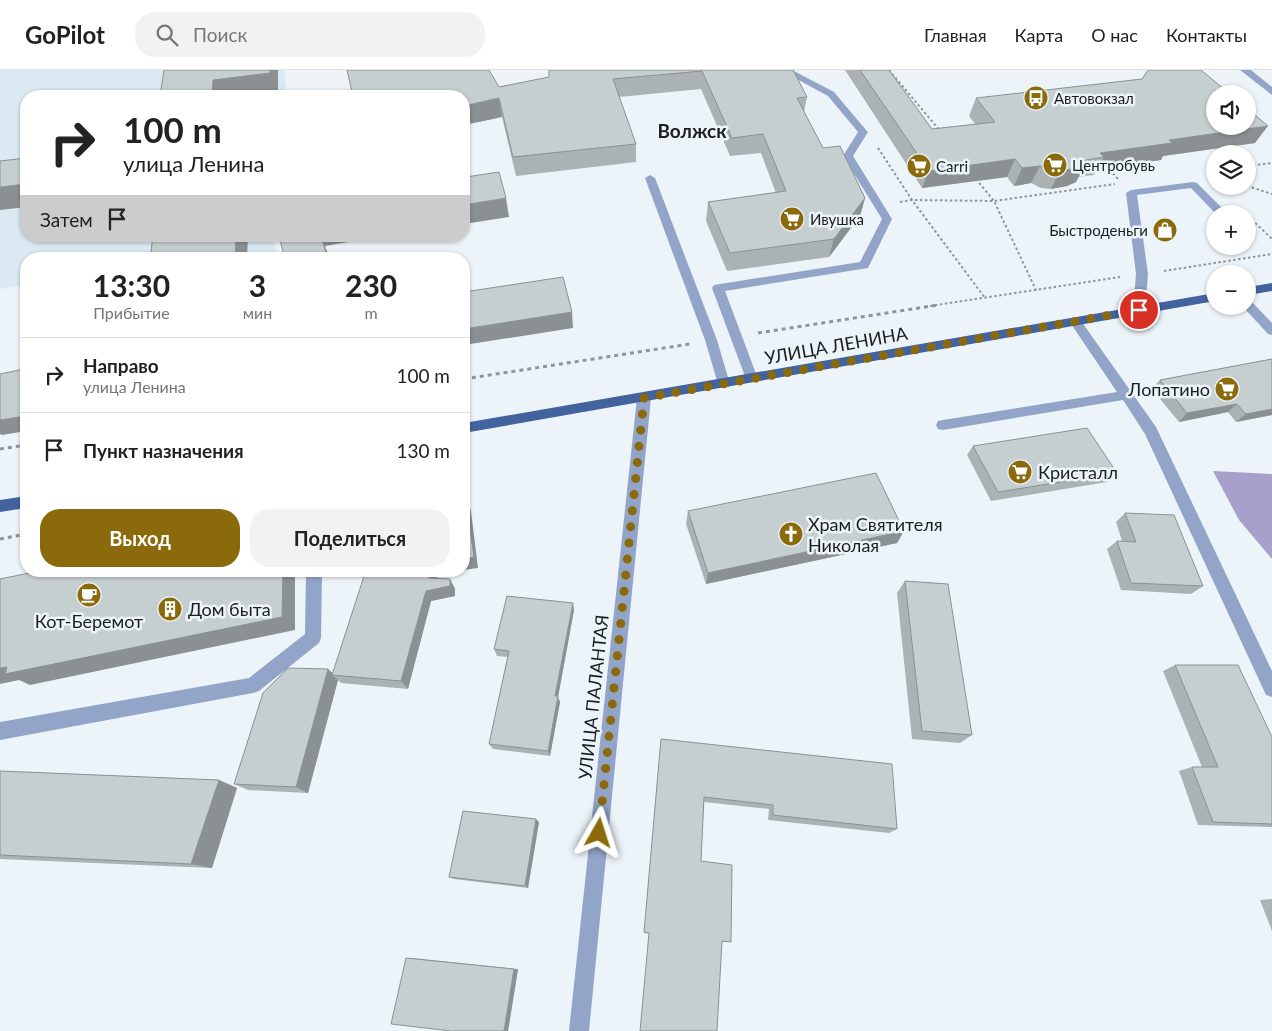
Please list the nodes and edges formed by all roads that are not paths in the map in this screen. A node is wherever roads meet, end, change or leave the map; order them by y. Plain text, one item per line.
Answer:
1 (785, 70) edge
2 (1245, 70) edge
3 (1272, 92) edge
4 (650, 178) dead end
5 (1214, 205) edge
6 (1272, 287) edge
7 (1256, 290) edge
8 (1206, 299) edge
9 (1139, 310) junction
10 (1256, 314) edge
11 (1075, 321) junction
12 (1272, 331) edge
13 (752, 379) junction
14 (724, 384) junction
15 (1126, 395) junction
16 (644, 398) junction
17 (943, 425) dead end
18 (470, 427) edge
19 (20, 503) edge
20 (0, 506) edge
21 (314, 577) edge
22 (1272, 690) edge
23 (0, 731) edge
24 (579, 1031) edge

1 - 13 street
2 - 3 street
4 - 14 street
5 - 9 street
6 - 7 main road
8 - 9 main road, УЛИЦА ЛЕНИНА
9 - 11 main road, УЛИЦА ЛЕНИНА
10 - 12 street
11 - 13 main road, УЛИЦА ЛЕНИНА
11 - 15 street
13 - 14 main road, УЛИЦА ЛЕНИНА
14 - 16 main road, УЛИЦА ЛЕНИНА
15 - 17 street
15 - 22 street
16 - 18 main road, УЛИЦА ЛЕНИНА
16 - 24 street, УЛИЦА ПАЛАНТАЯ
19 - 20 main road
21 - 23 street

